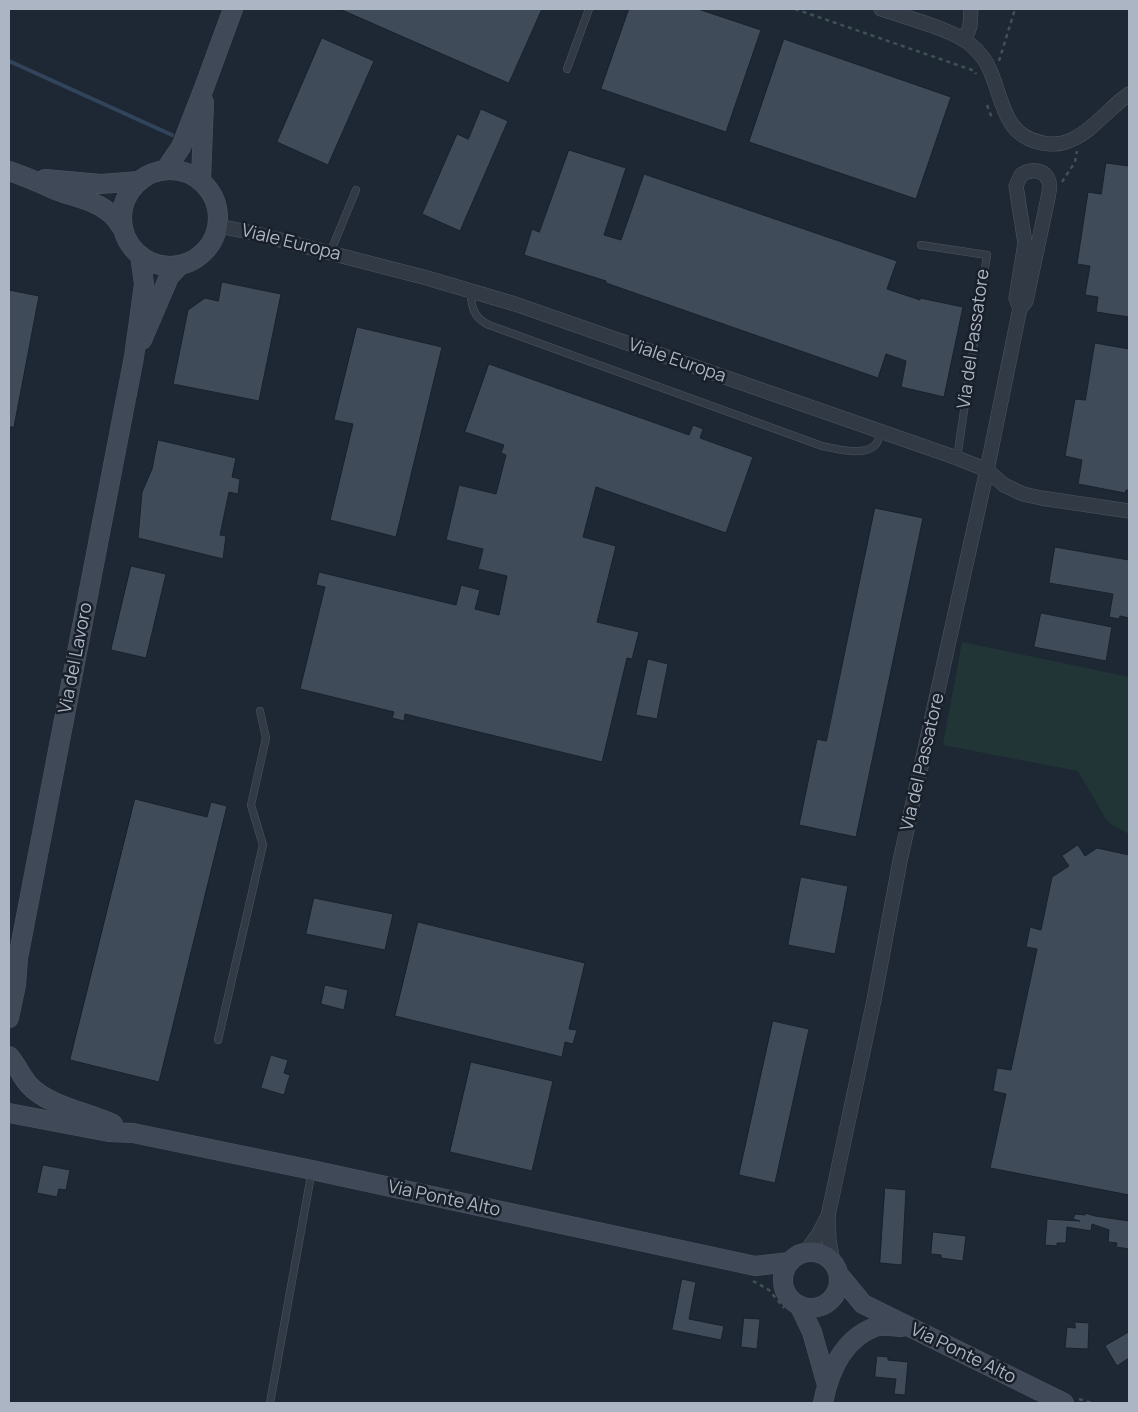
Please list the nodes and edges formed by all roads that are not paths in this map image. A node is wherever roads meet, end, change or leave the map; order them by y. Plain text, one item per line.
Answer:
1 (233, 9) edge
2 (589, 9) edge
3 (881, 9) edge
4 (971, 9) edge
5 (965, 40) junction
6 (567, 69) dead end
7 (204, 88) junction
8 (1129, 94) edge
9 (166, 169) junction
10 (9, 171) edge
11 (32, 178) junction
12 (201, 180) junction
13 (139, 181) junction
14 (356, 190) dead end
15 (218, 226) junction
16 (123, 229) junction
17 (921, 246) dead end
18 (330, 253) junction
19 (140, 255) junction
20 (180, 265) junction
21 (470, 290) junction
22 (1020, 309) junction
23 (134, 357) junction
24 (881, 433) junction
25 (957, 458) junction
26 (987, 470) junction
27 (1129, 511) edge
28 (260, 711) dead end
29 (13, 966) edge
30 (9, 1018) edge
31 (218, 1040) dead end
32 (9, 1056) edge
33 (9, 1113) edge
34 (133, 1133) junction
35 (312, 1170) junction
36 (828, 1216) junction
37 (798, 1257) junction
38 (836, 1269) junction
39 (754, 1274) junction
40 (784, 1285) junction
41 (827, 1303) junction
42 (863, 1304) junction
43 (793, 1308) junction
44 (909, 1327) junction
45 (830, 1377) junction
46 (1071, 1401) edge
47 (270, 1403) edge
48 (824, 1403) edge

1 - 7 main road
2 - 6 lane
3 - 5 street
4 - 5 street
5 - 8 street
7 - 9 main road
7 - 12 main road
9 - 12 main road, Via del Lavoro
9 - 13 main road
10 - 11 main road
11 - 13 main road
11 - 16 main road, Via del Lavoro
12 - 15 main road, Via del Lavoro
13 - 16 main road
14 - 18 lane
15 - 18 street, Viale Europa
15 - 20 main road, Via del Lavoro
16 - 19 main road, Via del Lavoro
17 - 25 lane, Via del Passatore
18 - 21 street, Viale Europa
19 - 20 main road
19 - 23 main road, Via del Lavoro
20 - 23 main road, Via del Lavoro
21 - 24 street, Viale Europa
21 - 24 lane
22 - 22 street, Via del Passatore
22 - 26 street, Via del Passatore
23 - 29 main road, Via del Lavoro
24 - 25 street, Viale Europa
25 - 26 street, Viale Europa
26 - 27 street, Viale Europa
26 - 36 street, Via del Passatore
28 - 31 lane
29 - 30 main road, Via del Lavoro
32 - 34 main road, Via Ponte Alto
33 - 34 main road, Via Ponte Alto
34 - 35 main road, Via Ponte Alto
35 - 39 main road, Via Ponte Alto
35 - 47 lane
36 - 37 street, Via del Passatore
36 - 38 street, Via del Passatore
37 - 38 main road, Via Ponte Alto
37 - 39 main road, Via Ponte Alto
37 - 40 main road
38 - 41 main road
38 - 42 main road, Via Ponte Alto
39 - 40 main road, Via Ponte Alto
40 - 43 main road, Via Ponte Alto
41 - 42 main road, Via Ponte Alto
41 - 43 main road, Via Ponte Alto
41 - 45 main road
42 - 44 main road, Via Ponte Alto
43 - 45 main road
44 - 45 main road
44 - 46 main road, Via Ponte Alto
45 - 48 main road

